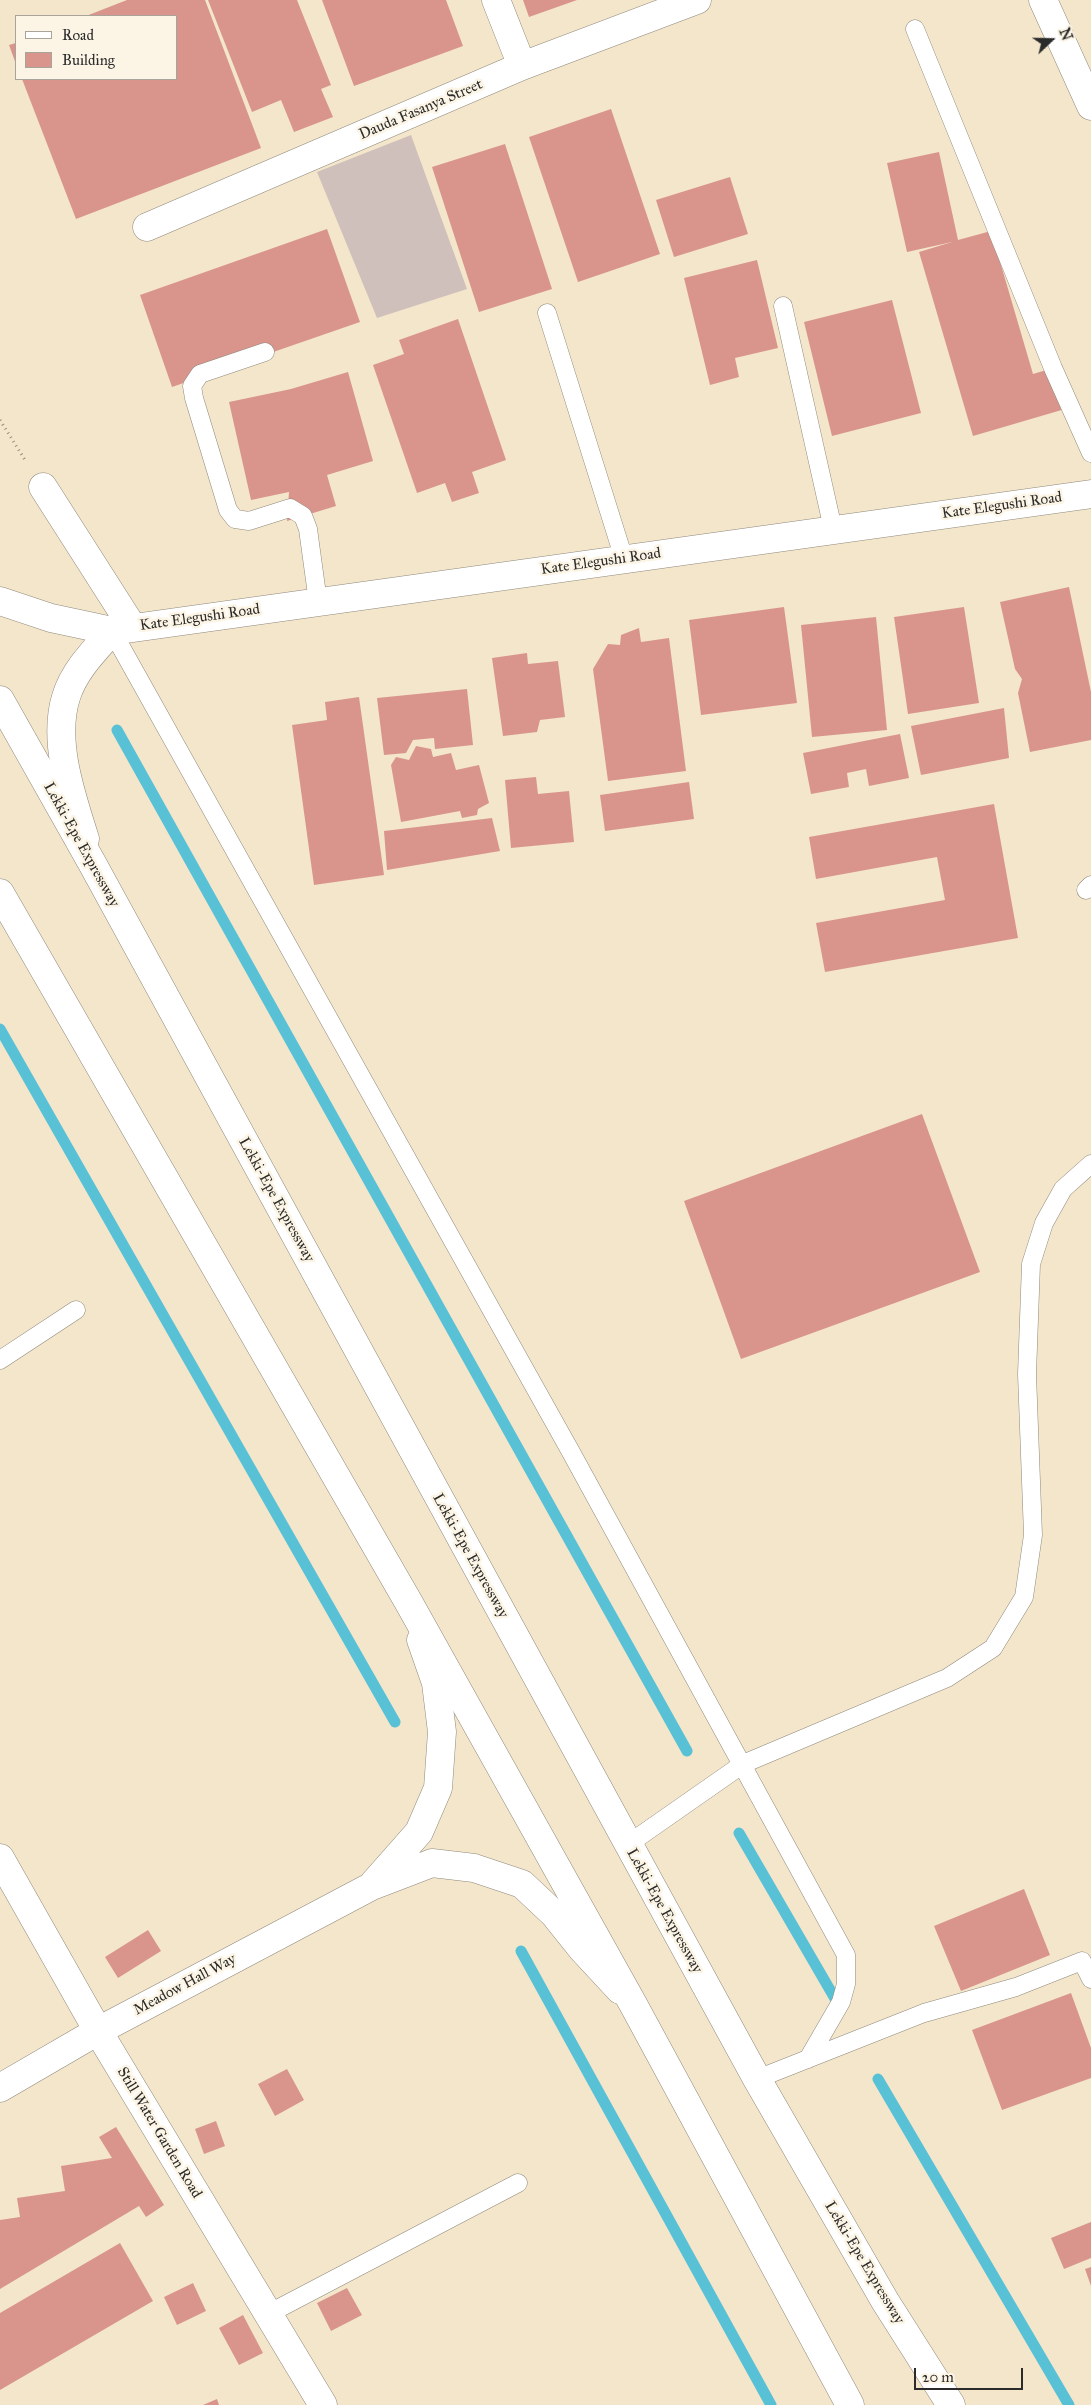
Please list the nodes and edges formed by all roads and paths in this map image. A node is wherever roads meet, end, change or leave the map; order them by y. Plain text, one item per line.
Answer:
1 (496, 0) edge
2 (697, 0) edge
3 (1044, 0) edge
4 (916, 29) dead end
5 (522, 66) junction
6 (1091, 106) edge
7 (147, 227) dead end
8 (783, 306) dead end
9 (547, 313) dead end
10 (264, 352) dead end
11 (0, 420) edge
12 (1091, 453) edge
13 (43, 487) joint
14 (1091, 494) edge
15 (833, 529) junction
16 (624, 559) junction
17 (0, 601) edge
18 (318, 602) junction
19 (122, 630) junction
20 (0, 700) edge
21 (92, 863) junction
22 (0, 893) edge
23 (1091, 1164) edge
24 (76, 1310) dead end
25 (0, 1360) edge
26 (409, 1603) junction
27 (743, 1764) junction
28 (627, 1845) junction
29 (0, 1858) edge
30 (372, 1886) junction
31 (1087, 1959) edge
32 (1091, 1979) edge
33 (632, 2004) junction
34 (98, 2031) junction
35 (808, 2059) junction
36 (756, 2079) junction
37 (0, 2088) edge
38 (518, 2182) dead end
39 (268, 2314) junction
40 (313, 2402) edge
41 (850, 2405) edge
42 (951, 2405) edge

1 - 5 main road
2 - 5 main road, Dauda Fasanya Street
3 - 6 main road
4 - 12 lane
5 - 7 main road, Dauda Fasanya Street
8 - 15 lane
9 - 16 lane
10 - 18 lane
11 - 13 path
13 - 19 main road
14 - 15 main road, Kate Elegushi Road
15 - 16 main road, Kate Elegushi Road
16 - 18 main road, Kate Elegushi Road
17 - 19 main road, Kate Elegushi Road
18 - 19 main road, Kate Elegushi Road
19 - 21 main road
19 - 27 lane
20 - 21 main road, Lekki-Epe Expressway
21 - 28 main road, Lekki-Epe Expressway
22 - 26 main road
23 - 27 lane
24 - 25 lane
26 - 30 main road
26 - 33 main road
27 - 28 lane
27 - 35 lane
28 - 36 main road, Lekki-Epe Expressway
29 - 34 main road, Still Water Garden Road
30 - 33 main road
30 - 34 main road, Meadow Hall Way
31 - 32 lane
31 - 35 lane
33 - 41 main road
34 - 37 main road, Meadow Hall Way
34 - 39 main road, Still Water Garden Road
35 - 36 lane
36 - 42 main road, Lekki-Epe Expressway
38 - 39 lane
39 - 40 main road, Still Water Garden Road

